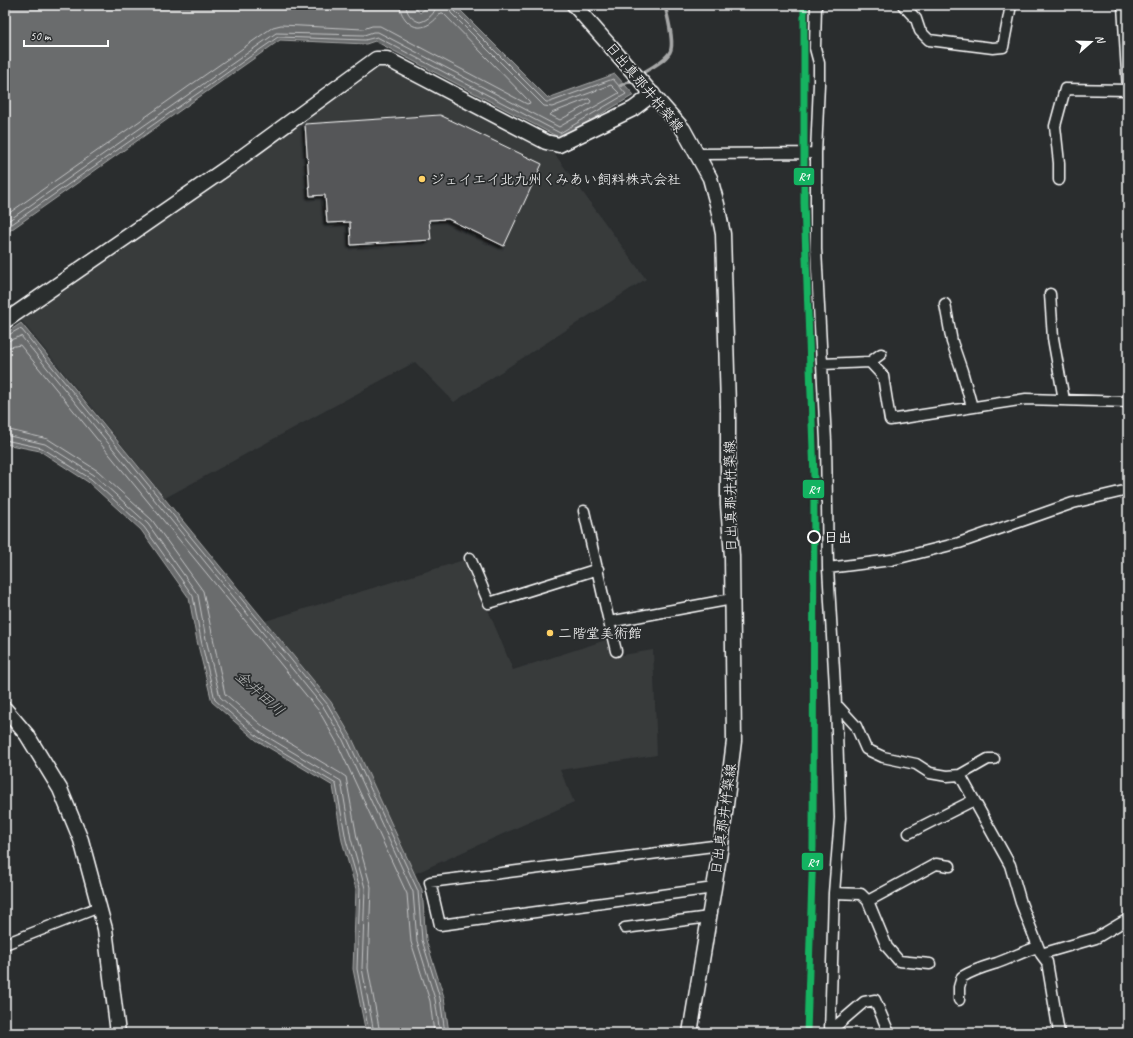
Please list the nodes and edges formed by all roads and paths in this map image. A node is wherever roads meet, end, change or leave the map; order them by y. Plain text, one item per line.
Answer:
1 (574, 5) edge
2 (816, 5) edge
3 (903, 5) edge
4 (1011, 5) edge
5 (1128, 5) edge
6 (653, 94) junction
7 (816, 153) junction
8 (697, 154) junction
9 (1060, 180) dead end
10 (1050, 294) dead end
11 (945, 304) dead end
12 (10, 317) edge
13 (881, 354) dead end
14 (870, 362) junction
15 (822, 364) junction
16 (1064, 400) junction
17 (1128, 402) edge
18 (972, 407) junction
19 (1128, 490) edge
20 (584, 511) dead end
21 (470, 558) dead end
22 (828, 568) junction
23 (598, 569) junction
24 (732, 599) junction
25 (610, 622) junction
26 (616, 651) dead end
27 (836, 704) junction
28 (5, 709) edge
29 (994, 759) dead end
30 (960, 775) junction
31 (974, 800) junction
32 (909, 833) dead end
33 (721, 845) junction
34 (950, 866) dead end
35 (714, 888) junction
36 (834, 893) junction
37 (868, 901) junction
38 (99, 907) junction
39 (709, 917) junction
40 (1128, 919) edge
41 (625, 928) dead end
42 (5, 944) edge
43 (1040, 950) junction
44 (930, 964) dead end
45 (960, 1000) dead end
46 (830, 1030) edge
47 (118, 1033) edge
48 (690, 1033) edge
49 (889, 1033) edge
50 (1059, 1033) edge

1 - 6 street, 日出真那井杵築線
2 - 7 street
3 - 4 street
5 - 9 street
6 - 8 street, 日出真那井杵築線
6 - 12 street
7 - 8 street
7 - 15 street
8 - 24 street, 日出真那井杵築線
10 - 16 street
11 - 18 street
13 - 14 street
14 - 15 street
14 - 18 street
15 - 22 street
16 - 17 street
16 - 18 street
19 - 22 street
20 - 23 street
21 - 23 street
22 - 27 street
23 - 25 street
24 - 25 street
24 - 33 street, 日出真那井杵築線
25 - 26 street
27 - 30 street
27 - 36 street
28 - 38 street
29 - 30 street
30 - 31 street
31 - 32 street
31 - 43 street
33 - 35 street, 日出真那井杵築線
33 - 35 street
34 - 37 street
35 - 39 street, 日出真那井杵築線
36 - 37 street
36 - 46 street
37 - 44 street
38 - 42 street
38 - 47 street
39 - 41 street
39 - 48 street, 日出真那井杵築線
40 - 43 street
43 - 45 street
43 - 50 street
46 - 49 street

